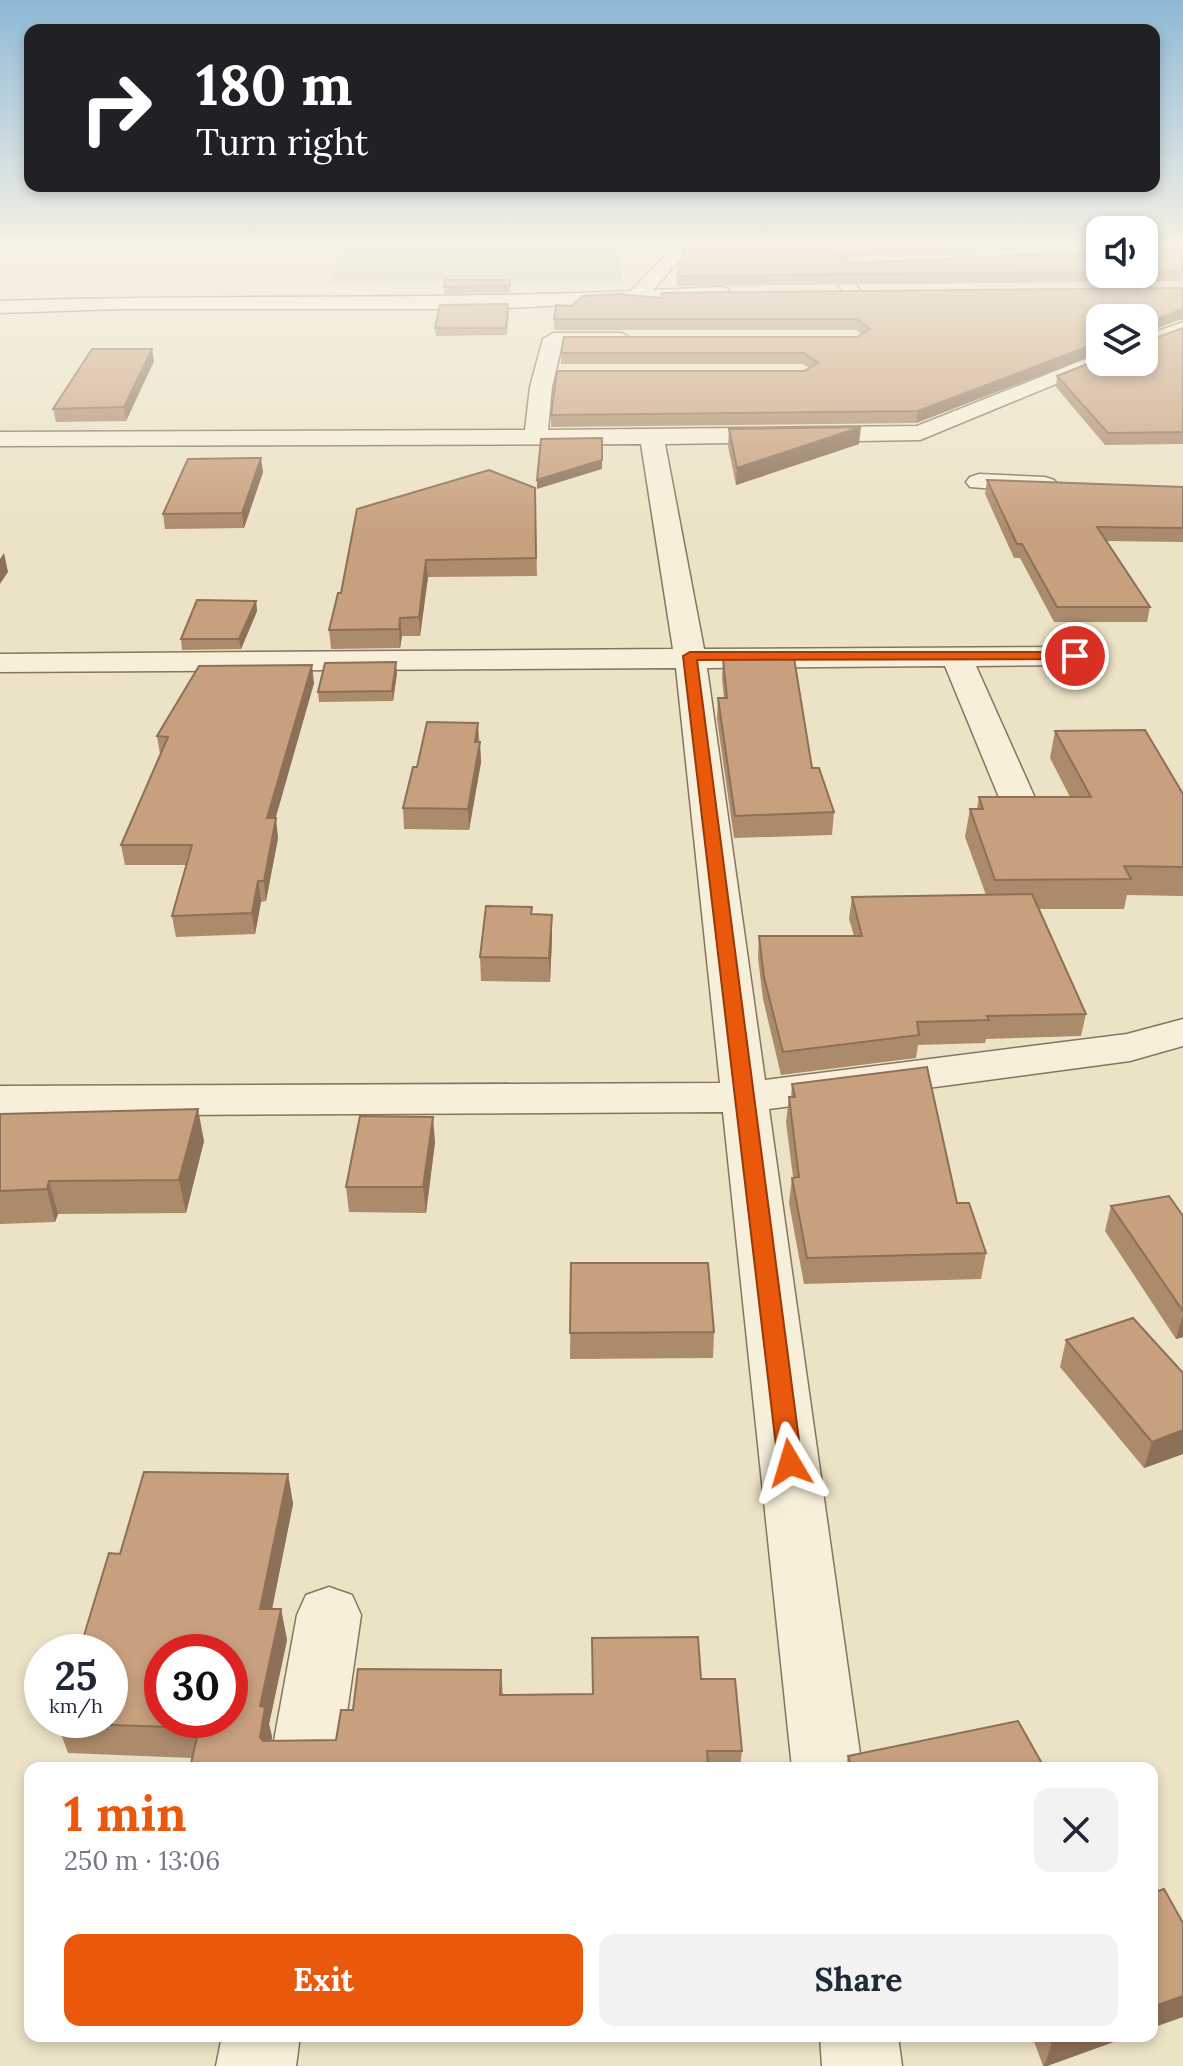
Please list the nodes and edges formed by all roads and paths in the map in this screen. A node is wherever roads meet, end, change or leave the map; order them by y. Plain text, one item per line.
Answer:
1 (553, 340) edge
2 (1086, 366) edge
3 (536, 437) junction
4 (652, 437) junction
5 (0, 439) edge
6 (979, 482) dead end
7 (1073, 486) edge
8 (690, 656) junction
9 (956, 656) junction
10 (1075, 656) dead end
11 (0, 663) edge
12 (1021, 807) edge
13 (1183, 1032) edge
14 (746, 1097) junction
15 (0, 1101) edge
16 (329, 1615) dead end
17 (305, 1762) edge
18 (826, 1762) edge
19 (260, 2042) edge
20 (860, 2042) edge
21 (256, 2066) edge
22 (862, 2066) edge

1 - 3 street
2 - 4 street
3 - 4 street
3 - 5 street
4 - 8 street
6 - 7 street
8 - 9 street
8 - 11 street
8 - 14 street
9 - 10 street
9 - 12 street
13 - 14 street
14 - 15 street
14 - 18 street
16 - 17 street
19 - 21 street
20 - 22 street

